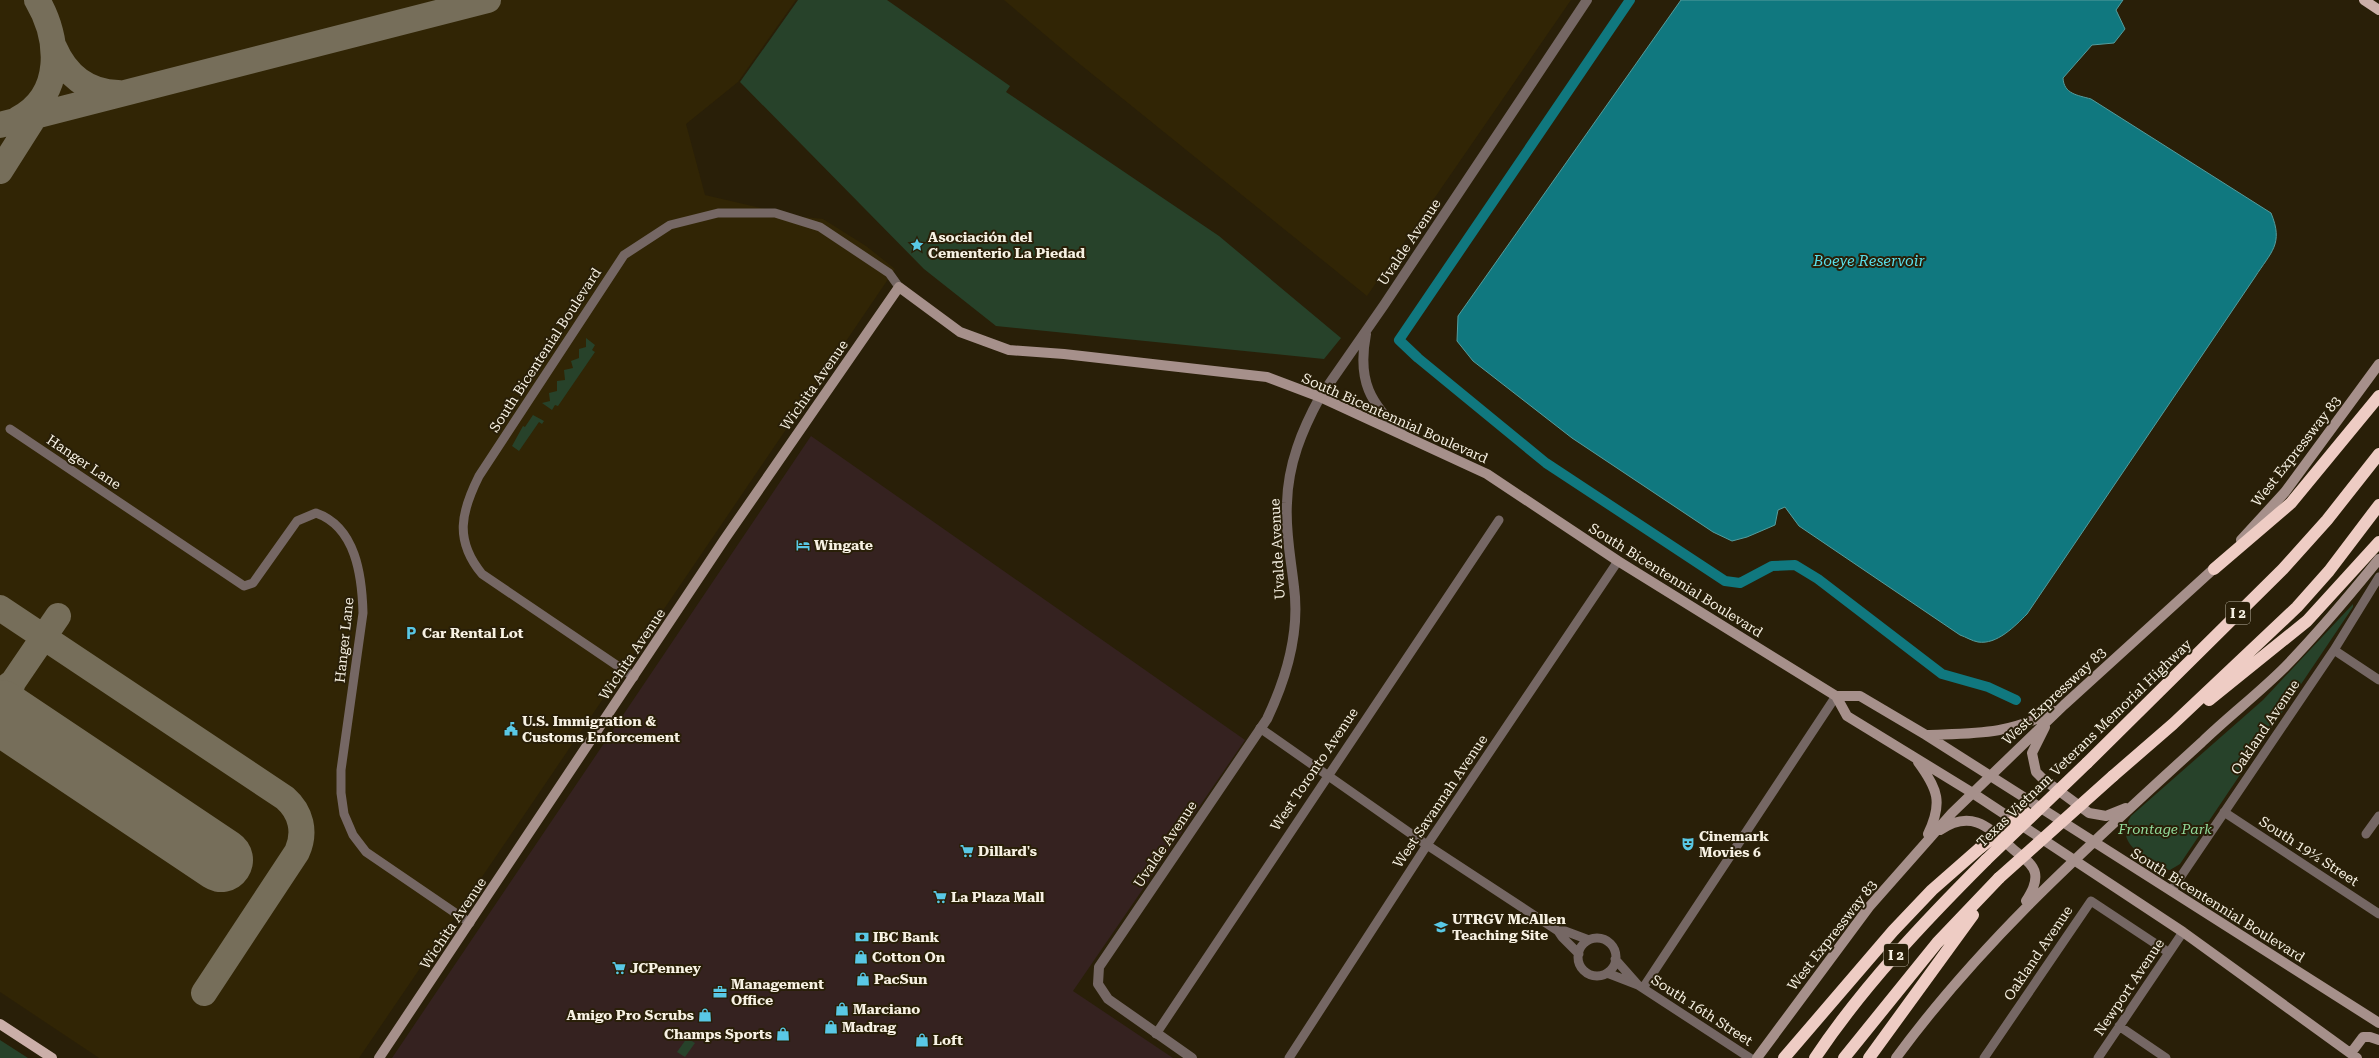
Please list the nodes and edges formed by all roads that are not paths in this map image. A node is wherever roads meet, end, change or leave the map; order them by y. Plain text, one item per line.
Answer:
1 (1587, 0) edge
2 (2364, 0) edge
3 (2379, 10) edge
4 (899, 287) junction
5 (1367, 330) junction
6 (2379, 364) edge
7 (2379, 396) edge
8 (1320, 397) junction
9 (10, 429) dead end
10 (1405, 436) junction
11 (2379, 454) edge
12 (2379, 505) edge
13 (1499, 520) dead end
14 (2379, 542) edge
15 (2379, 559) edge
16 (1618, 561) junction
17 (2214, 569) junction
18 (2379, 576) edge
19 (2334, 650) junction
20 (634, 677) junction
21 (2379, 680) edge
22 (1836, 696) junction
23 (2064, 705) junction
24 (2050, 719) junction
25 (1260, 728) junction
26 (1926, 735) junction
27 (2141, 751) junction
28 (1915, 757) junction
29 (2088, 763) junction
30 (1327, 774) junction
31 (1990, 775) junction
32 (1971, 792) junction
33 (2135, 803) junction
34 (2224, 812) junction
35 (2379, 816) edge
36 (2366, 834) dead end
37 (1932, 836) junction
38 (2093, 842) junction
39 (1427, 845) junction
40 (1919, 851) junction
41 (2074, 861) junction
42 (1999, 878) junction
43 (2171, 891) junction
44 (2379, 914) edge
45 (2018, 915) junction
46 (470, 923) junction
47 (1558, 931) junction
48 (2183, 932) junction
49 (1589, 940) junction
50 (2168, 952) junction
51 (1579, 954) junction
52 (1615, 959) junction
53 (1607, 973) junction
54 (1641, 986) junction
55 (2379, 1023) edge
56 (0, 1024) edge
57 (2119, 1026) junction
58 (1156, 1034) junction
59 (2379, 1040) edge
60 (2352, 1056) edge
61 (52, 1058) edge
62 (379, 1058) edge
63 (1192, 1058) edge
64 (1289, 1058) edge
65 (1750, 1058) edge
66 (1758, 1058) edge
67 (1784, 1058) edge
68 (1815, 1058) edge
69 (1844, 1058) edge
70 (1869, 1058) edge
71 (1896, 1058) edge
72 (1984, 1058) edge
73 (2098, 1058) edge
74 (2166, 1058) edge

1 - 5 street, Uvalde Avenue
2 - 3 main road
4 - 8 main road, South Bicentennial Boulevard
4 - 20 main road, Wichita Avenue
4 - 20 street, South Bicentenial Boulevard
5 - 8 street, Uvalde Avenue
5 - 10 street
6 - 17 main road, West Expressway 83
7 - 17 highway
8 - 10 main road, South Bicentennial Boulevard
8 - 25 street, Uvalde Avenue
9 - 46 street, Hanger Lane
10 - 16 main road, South Bicentennial Boulevard
11 - 29 highway, Texas Vietnam Veterans Memorial Highway / I 2
12 - 27 highway, I 2
13 - 30 street, West Toronto Avenue
14 - 27 highway
15 - 33 main road
16 - 22 main road, South Bicentennial Boulevard
16 - 39 street, West Savannah Avenue
17 - 23 main road, West Expressway 83
18 - 19 street, Oakland Avenue
19 - 21 street
19 - 34 street, Oakland Avenue
20 - 46 main road, Wichita Avenue
22 - 26 main road, South Bicentennial Boulevard
22 - 28 main road, South Bicentennial Boulevard
22 - 54 street
23 - 24 main road, West Expressway 83
23 - 26 main road
24 - 31 main road, West Expressway 83
24 - 33 main road
25 - 30 street
25 - 58 street, Uvalde Avenue
26 - 31 main road, South Bicentennial Boulevard
27 - 42 highway, I 2, bridge
28 - 32 main road, South Bicentennial Boulevard
28 - 40 main road
29 - 67 highway, bridge
29 - 68 highway, Texas Vietnam Veterans Memorial Highway / I 2, bridge
30 - 39 street
30 - 58 street, West Toronto Avenue
31 - 32 main road, West Expressway 83
31 - 38 main road, South Bicentennial Boulevard
32 - 37 main road, West Expressway 83
32 - 41 main road, South Bicentennial Boulevard
33 - 38 main road
34 - 43 street, Oakland Avenue
34 - 44 street, South 19½ Street
35 - 36 street
37 - 40 main road, West Expressway 83
37 - 45 main road
38 - 41 main road
38 - 43 main road, South Bicentennial Boulevard
39 - 47 street
39 - 64 street, West Savannah Avenue
40 - 66 main road, West Expressway 83
41 - 45 main road
41 - 48 main road, South Bicentennial Boulevard
42 - 69 highway, I 2
42 - 70 highway
43 - 55 main road, South Bicentennial Boulevard
45 - 71 main road
46 - 62 main road, Wichita Avenue
47 - 49 street
47 - 51 street
48 - 50 street, Newport Avenue
48 - 60 main road, South Bicentennial Boulevard
49 - 51 street
49 - 52 street
50 - 57 street, Newport Avenue
50 - 72 street, Oakland Avenue
51 - 53 street
52 - 53 street
52 - 54 street
53 - 54 street
54 - 65 street, South 16th Street
56 - 61 main road
57 - 73 street, Newport Avenue
57 - 74 street
58 - 63 street
59 - 60 main road

